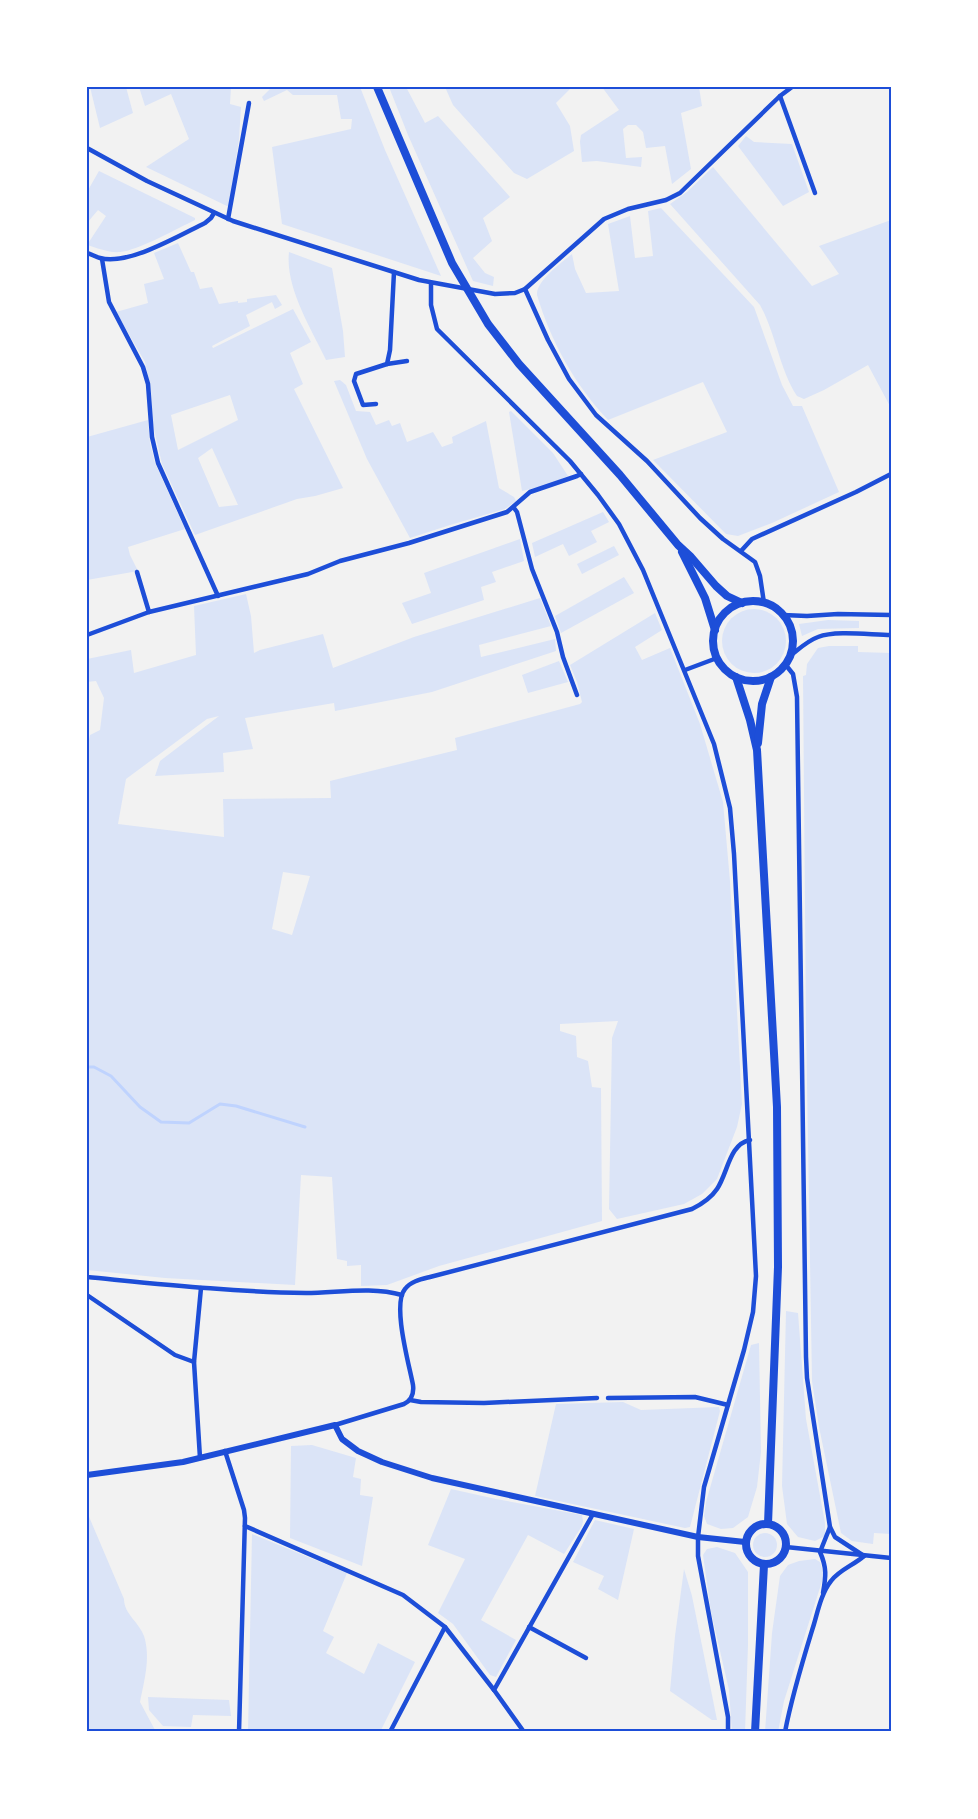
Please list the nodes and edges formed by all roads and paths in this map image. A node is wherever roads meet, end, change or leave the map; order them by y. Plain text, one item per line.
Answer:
1 (377, 87) edge
2 (792, 87) edge
3 (780, 96) junction
4 (249, 103) dead end
5 (87, 147) edge
6 (815, 193) dead end
7 (214, 213) junction
8 (228, 219) junction
9 (87, 253) edge
10 (102, 259) junction
11 (394, 272) junction
12 (431, 282) junction
13 (525, 289) junction
14 (407, 361) dead end
15 (387, 364) junction
16 (376, 404) dead end
17 (581, 474) junction
18 (891, 474) edge
19 (514, 508) junction
20 (678, 545) junction
21 (741, 551) junction
22 (137, 572) dead end
23 (218, 596) junction
24 (742, 603) junction
25 (764, 603) junction
26 (149, 612) junction
27 (783, 615) junction
28 (891, 615) edge
29 (715, 630) junction
30 (87, 635) edge
31 (891, 635) edge
32 (790, 656) junction
33 (717, 658) junction
34 (785, 664) junction
35 (685, 670) junction
36 (736, 677) junction
37 (771, 677) junction
38 (577, 695) dead end
39 (757, 750) junction
40 (750, 1140) junction
41 (87, 1277) edge
42 (201, 1288) junction
43 (87, 1295) edge
44 (402, 1295) junction
45 (194, 1362) junction
46 (597, 1398) dead end
47 (608, 1398) dead end
48 (409, 1401) junction
49 (728, 1405) junction
50 (335, 1425) junction
51 (225, 1451) junction
52 (200, 1458) junction
53 (87, 1475) edge
54 (593, 1514) junction
55 (768, 1524) junction
56 (245, 1526) junction
57 (830, 1527) junction
58 (698, 1537) junction
59 (745, 1542) junction
60 (786, 1547) junction
61 (820, 1552) junction
62 (864, 1556) junction
63 (891, 1558) edge
64 (764, 1565) junction
65 (822, 1597) junction
66 (445, 1627) junction
67 (530, 1627) junction
68 (586, 1658) dead end
69 (494, 1690) junction
70 (239, 1732) edge
71 (390, 1732) edge
72 (524, 1732) edge
73 (728, 1732) edge
74 (755, 1732) edge
75 (785, 1732) edge

1 - 20 highway
2 - 3 street
3 - 6 street
3 - 13 street
4 - 8 street
5 - 7 street
7 - 8 street
7 - 10 street
8 - 11 street
9 - 10 street
10 - 23 street
11 - 12 street
11 - 15 street
12 - 13 street
12 - 17 street
13 - 21 street
14 - 15 street
15 - 16 street
17 - 19 street
17 - 35 street
18 - 21 street
19 - 23 street
19 - 38 street
20 - 24 highway
20 - 29 highway
21 - 25 street
22 - 26 street
23 - 26 street
24 - 25 highway
24 - 29 highway
25 - 27 highway
26 - 30 street
27 - 28 street
27 - 32 highway
29 - 33 highway
31 - 32 street
32 - 34 highway
33 - 35 street
33 - 36 highway
34 - 37 highway
34 - 57 street
35 - 40 street
36 - 37 highway
36 - 39 highway
37 - 39 highway
39 - 55 highway
40 - 44 street
40 - 49 street
41 - 42 street
42 - 44 street
42 - 45 street
43 - 45 street
44 - 48 street
45 - 52 street
46 - 48 street
47 - 49 street
48 - 50 street
49 - 58 street
50 - 51 main road
50 - 54 main road
51 - 52 main road
51 - 56 street
52 - 53 main road
54 - 58 main road
54 - 67 street
55 - 59 highway
55 - 60 highway
56 - 66 street
56 - 70 street
57 - 61 street
57 - 62 street
58 - 59 main road
58 - 73 street
59 - 64 highway
60 - 61 street
60 - 64 highway
61 - 62 street
61 - 65 street
62 - 63 street
62 - 65 street
64 - 74 highway
65 - 75 street
66 - 69 street
66 - 71 street
67 - 68 street
67 - 69 street
69 - 72 street

